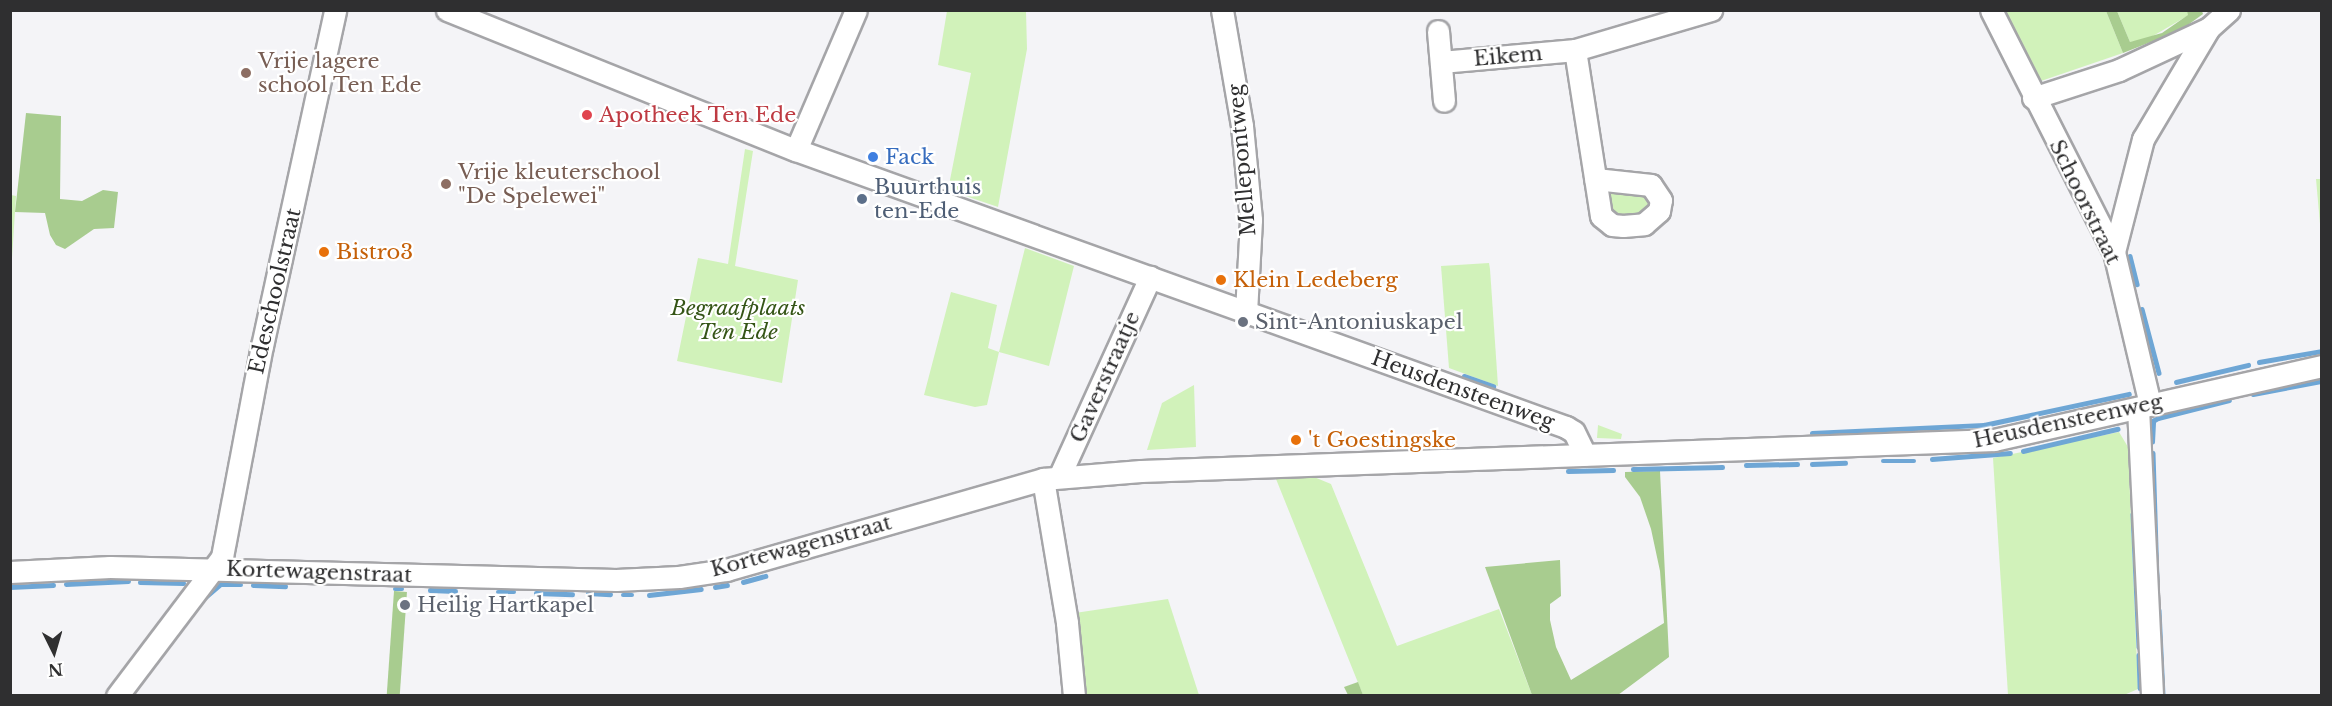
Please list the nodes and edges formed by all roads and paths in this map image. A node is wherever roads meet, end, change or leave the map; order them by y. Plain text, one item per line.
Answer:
1 (335, 10) edge
2 (447, 10) edge
3 (856, 10) edge
4 (1222, 10) edge
5 (1711, 10) edge
6 (1991, 10) edge
7 (2229, 10) edge
8 (2209, 28) junction
9 (1438, 31) dead end
10 (1575, 50) junction
11 (1441, 62) junction
12 (2033, 98) junction
13 (1444, 101) dead end
14 (796, 150) junction
15 (1595, 179) dead end
16 (2114, 252) junction
17 (1150, 277) junction
18 (1245, 311) junction
19 (2322, 366) edge
20 (2144, 406) junction
21 (1585, 455) junction
22 (1051, 478) junction
23 (212, 569) junction
24 (10, 572) edge
25 (117, 696) edge
26 (1074, 696) edge
27 (2152, 696) edge

1 - 23 street, Edeschoolstraat
2 - 14 street, Heusdensteenweg
3 - 14 street
4 - 18 street, Mellepontweg
5 - 10 street, Eikem
6 - 12 street, Schoorstraat
7 - 8 street
8 - 12 street
8 - 16 street
9 - 11 street
10 - 11 street, Eikem
10 - 15 street
11 - 13 street
12 - 16 street, Schoorstraat
14 - 17 street, Heusdensteenweg
16 - 20 street, Schoorstraat
17 - 18 street, Heusdensteenweg
17 - 22 street, Gaverstraatje
18 - 21 street, Heusdensteenweg
19 - 20 street, Heusdensteenweg
20 - 21 street, Heusdensteenweg
20 - 27 street, Schoorstraat
21 - 22 street, Kortewagenstraat
22 - 23 street, Kortewagenstraat
22 - 26 street
23 - 24 street, Kortewagenstraat
23 - 25 street, Edeschoolstraat

